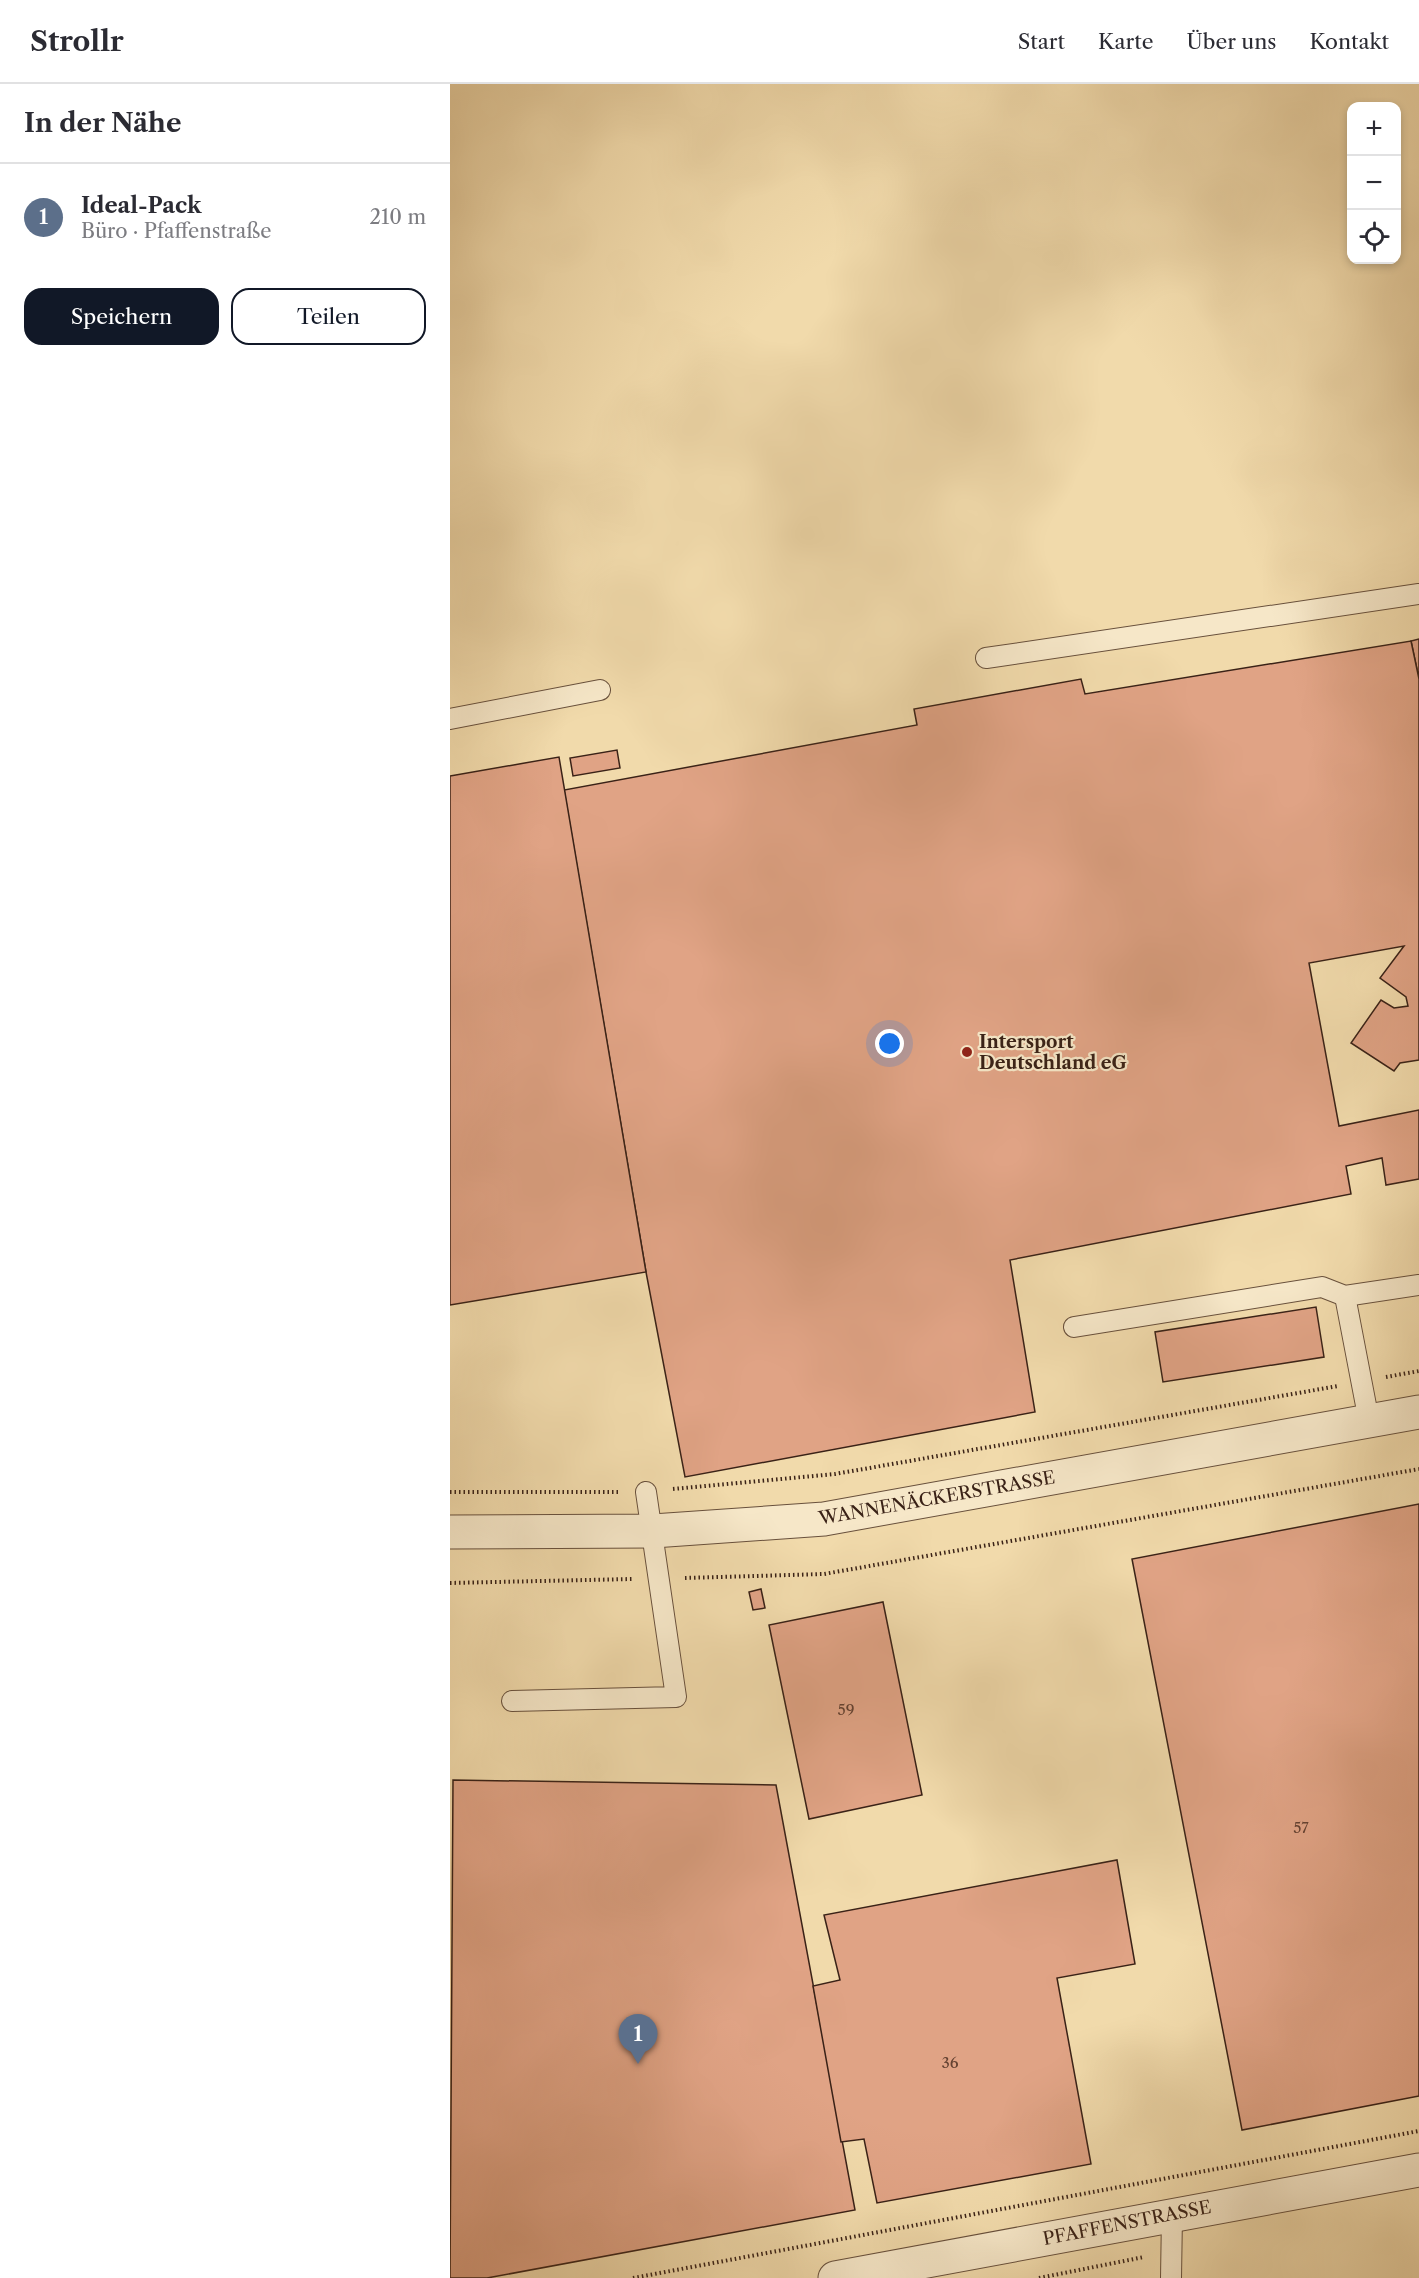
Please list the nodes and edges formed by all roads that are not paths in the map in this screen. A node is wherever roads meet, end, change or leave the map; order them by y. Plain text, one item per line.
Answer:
1 (1419, 594) edge
2 (986, 658) dead end
3 (600, 690) dead end
4 (450, 718) edge
5 (1419, 1285) edge
6 (1345, 1296) junction
7 (1074, 1327) dead end
8 (1419, 1412) edge
9 (1369, 1421) junction
10 (646, 1492) road end
11 (653, 1531) junction
12 (450, 1532) edge
13 (512, 1701) dead end
14 (1419, 2170) edge
15 (1172, 2215) junction
16 (835, 2278) edge
17 (1171, 2278) edge

1 - 2 lane
3 - 4 lane
5 - 6 lane
6 - 7 lane
6 - 9 lane
8 - 9 street, WANNENÄCKERSTRASSE
9 - 11 street, WANNENÄCKERSTRASSE
10 - 11 lane
11 - 12 street, WANNENÄCKERSTRASSE
11 - 13 lane
14 - 15 street, PFAFFENSTRASSE
15 - 16 street, PFAFFENSTRASSE
15 - 17 lane

